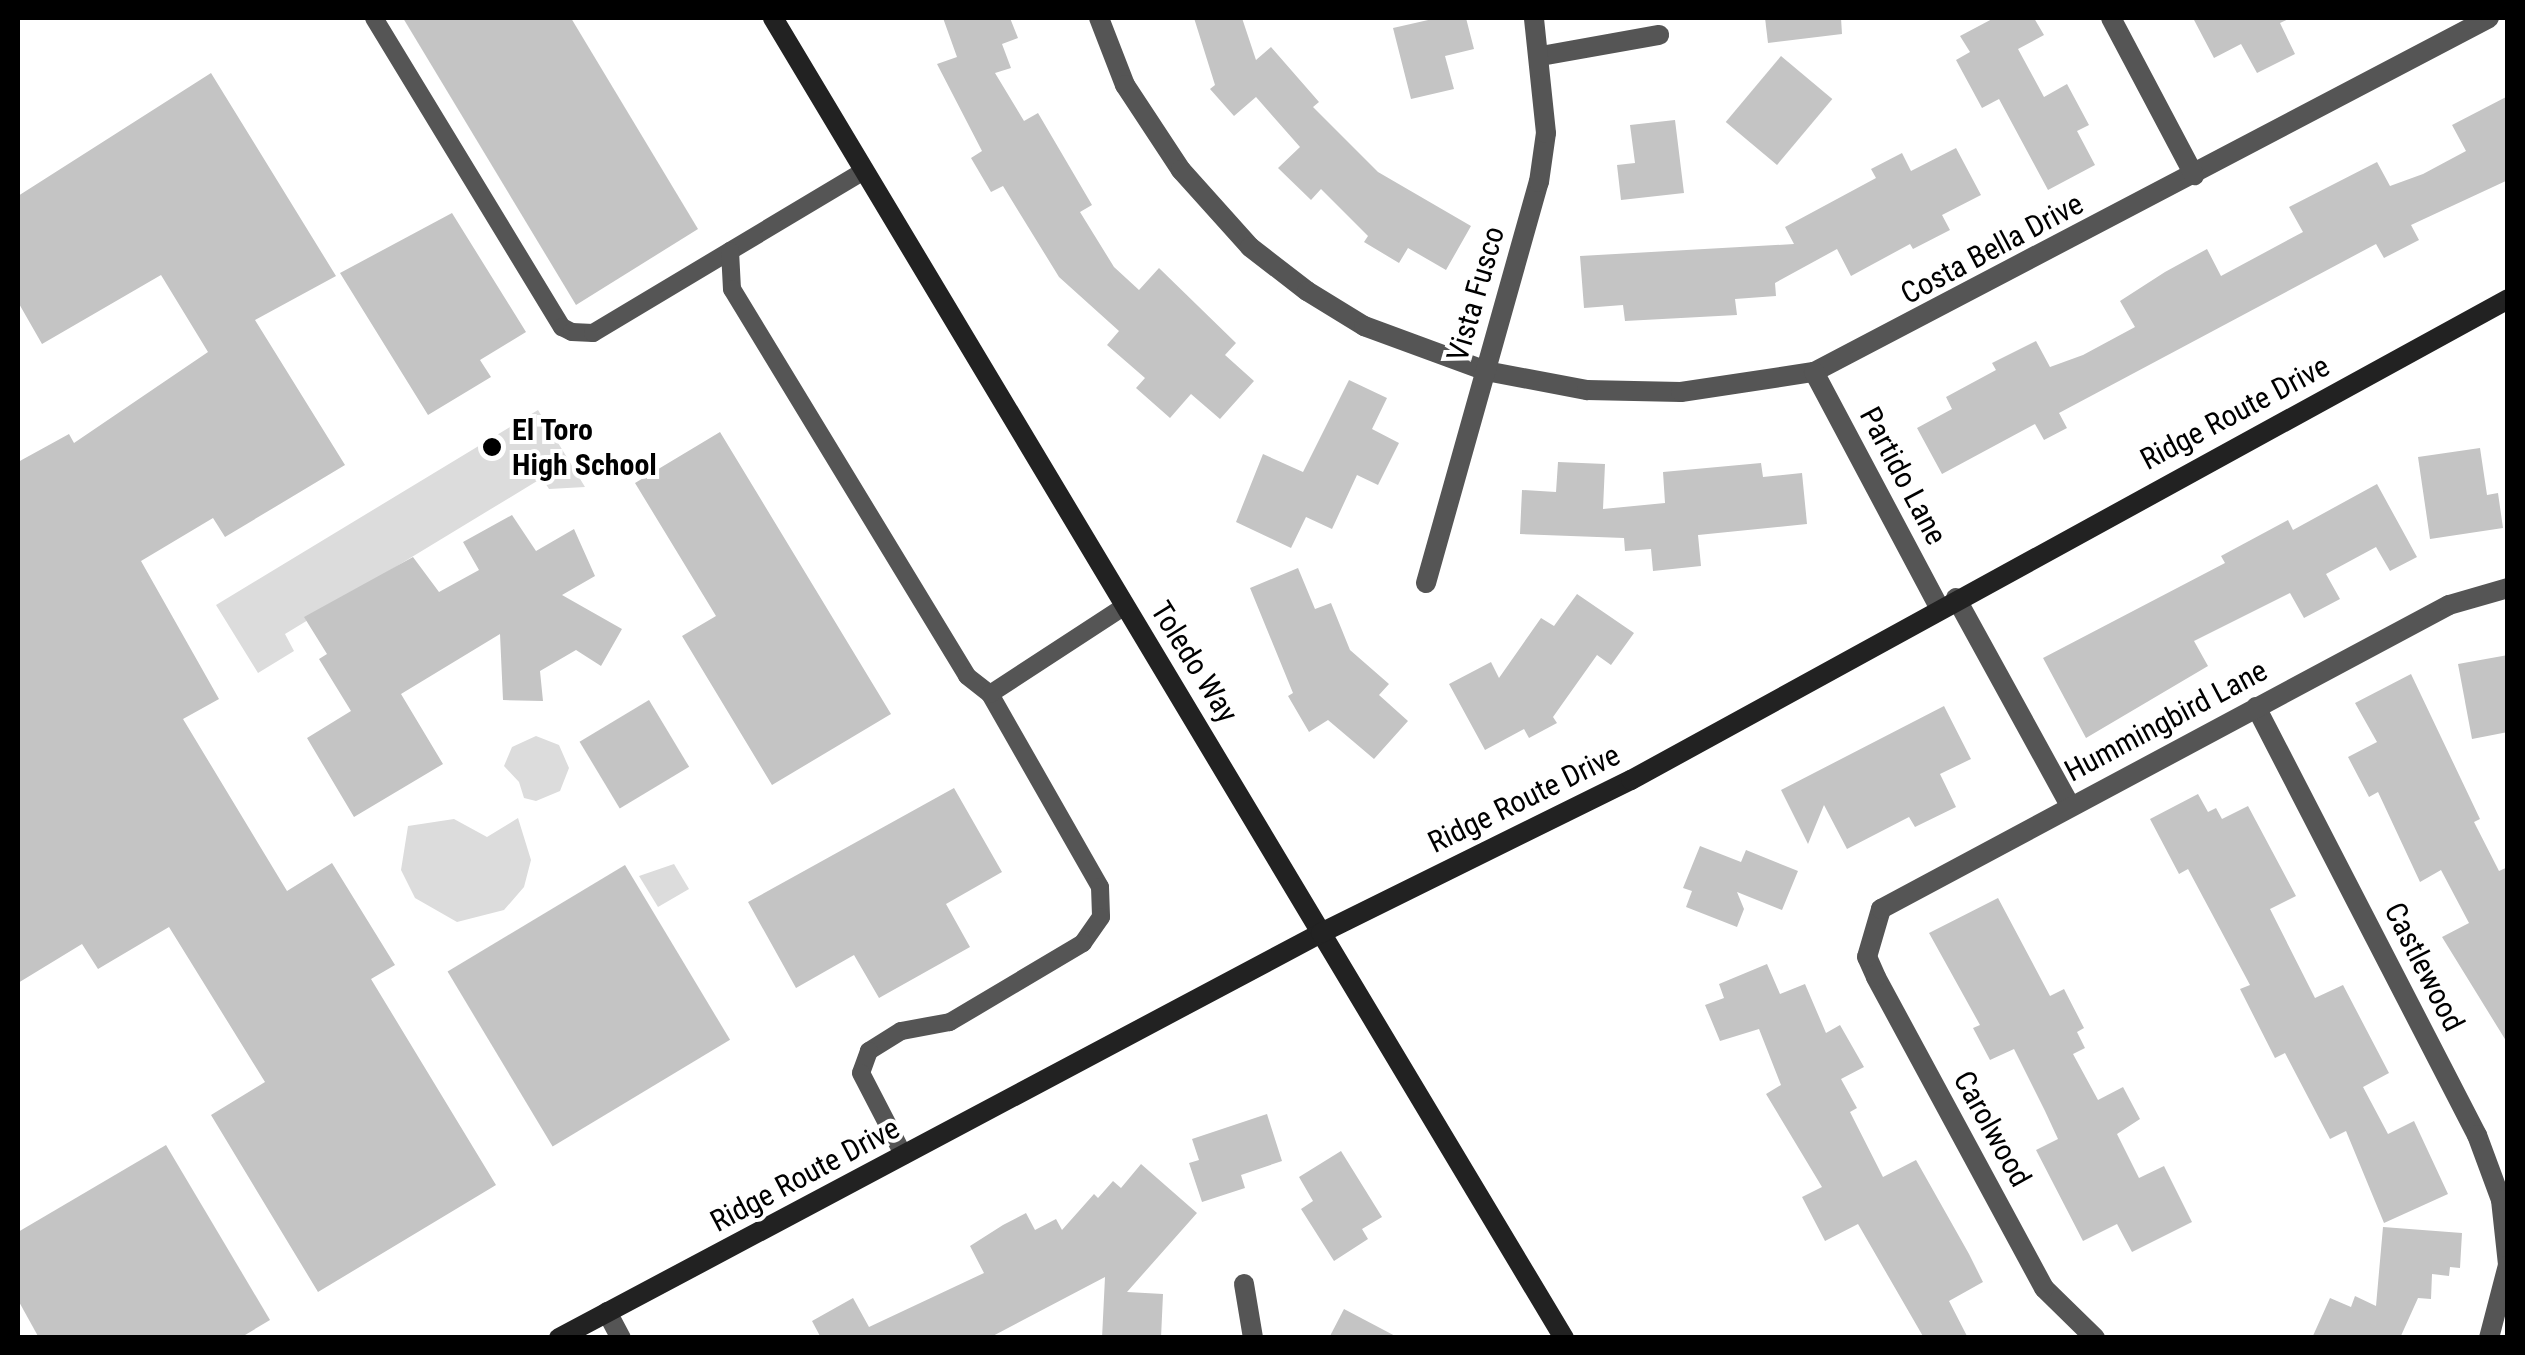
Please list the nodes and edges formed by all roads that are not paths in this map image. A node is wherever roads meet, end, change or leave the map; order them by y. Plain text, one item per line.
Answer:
1 (374, 18) edge
2 (773, 18) edge
3 (1099, 18) edge
4 (1534, 18) edge
5 (2111, 18) edge
6 (2488, 18) edge
7 (1659, 35) dead end
8 (1541, 56) junction
9 (864, 170) junction
10 (2194, 175) junction
11 (730, 251) junction
12 (2508, 299) edge
13 (1486, 371) junction
14 (1814, 372) junction
15 (1426, 583) dead end
16 (2508, 588) edge
17 (1948, 602) junction
18 (1125, 606) junction
19 (990, 694) junction
20 (2256, 707) junction
21 (2070, 806) junction
22 (1870, 932) joint
23 (1321, 934) junction
24 (904, 1156) junction
25 (2508, 1265) edge
26 (1244, 1284) dead end
27 (606, 1312) junction
28 (559, 1338) edge
29 (620, 1338) edge
30 (1253, 1338) edge
31 (1564, 1338) edge
32 (2095, 1338) edge
33 (2489, 1338) edge

1 - 11 lane
2 - 9 main road, Toledo Way
3 - 13 street, Costa Bella Drive
4 - 8 street, Vista Fusco
5 - 10 street
6 - 10 street, Costa Bella Drive
7 - 8 street
8 - 13 street, Vista Fusco
9 - 11 lane
9 - 18 main road, Toledo Way
10 - 14 street, Costa Bella Drive
11 - 19 lane
12 - 17 main road, Ridge Route Drive
13 - 14 street, Costa Bella Drive
13 - 15 street, Vista Fusco
14 - 17 street, Partido Lane
16 - 20 street, Hummingbird Lane
17 - 21 street, Partido Lane
17 - 23 main road, Ridge Route Drive
18 - 19 lane
18 - 23 main road, Toledo Way
19 - 24 lane
20 - 21 street, Hummingbird Lane
20 - 25 street, Castlewood
21 - 22 street, Hummingbird Lane
22 - 32 street, Carolwood
23 - 24 main road, Ridge Route Drive
23 - 31 main road, Toledo Way
24 - 27 main road, Ridge Route Drive
25 - 33 street, Castlewood
26 - 30 street
27 - 28 main road, Ridge Route Drive
27 - 29 street

